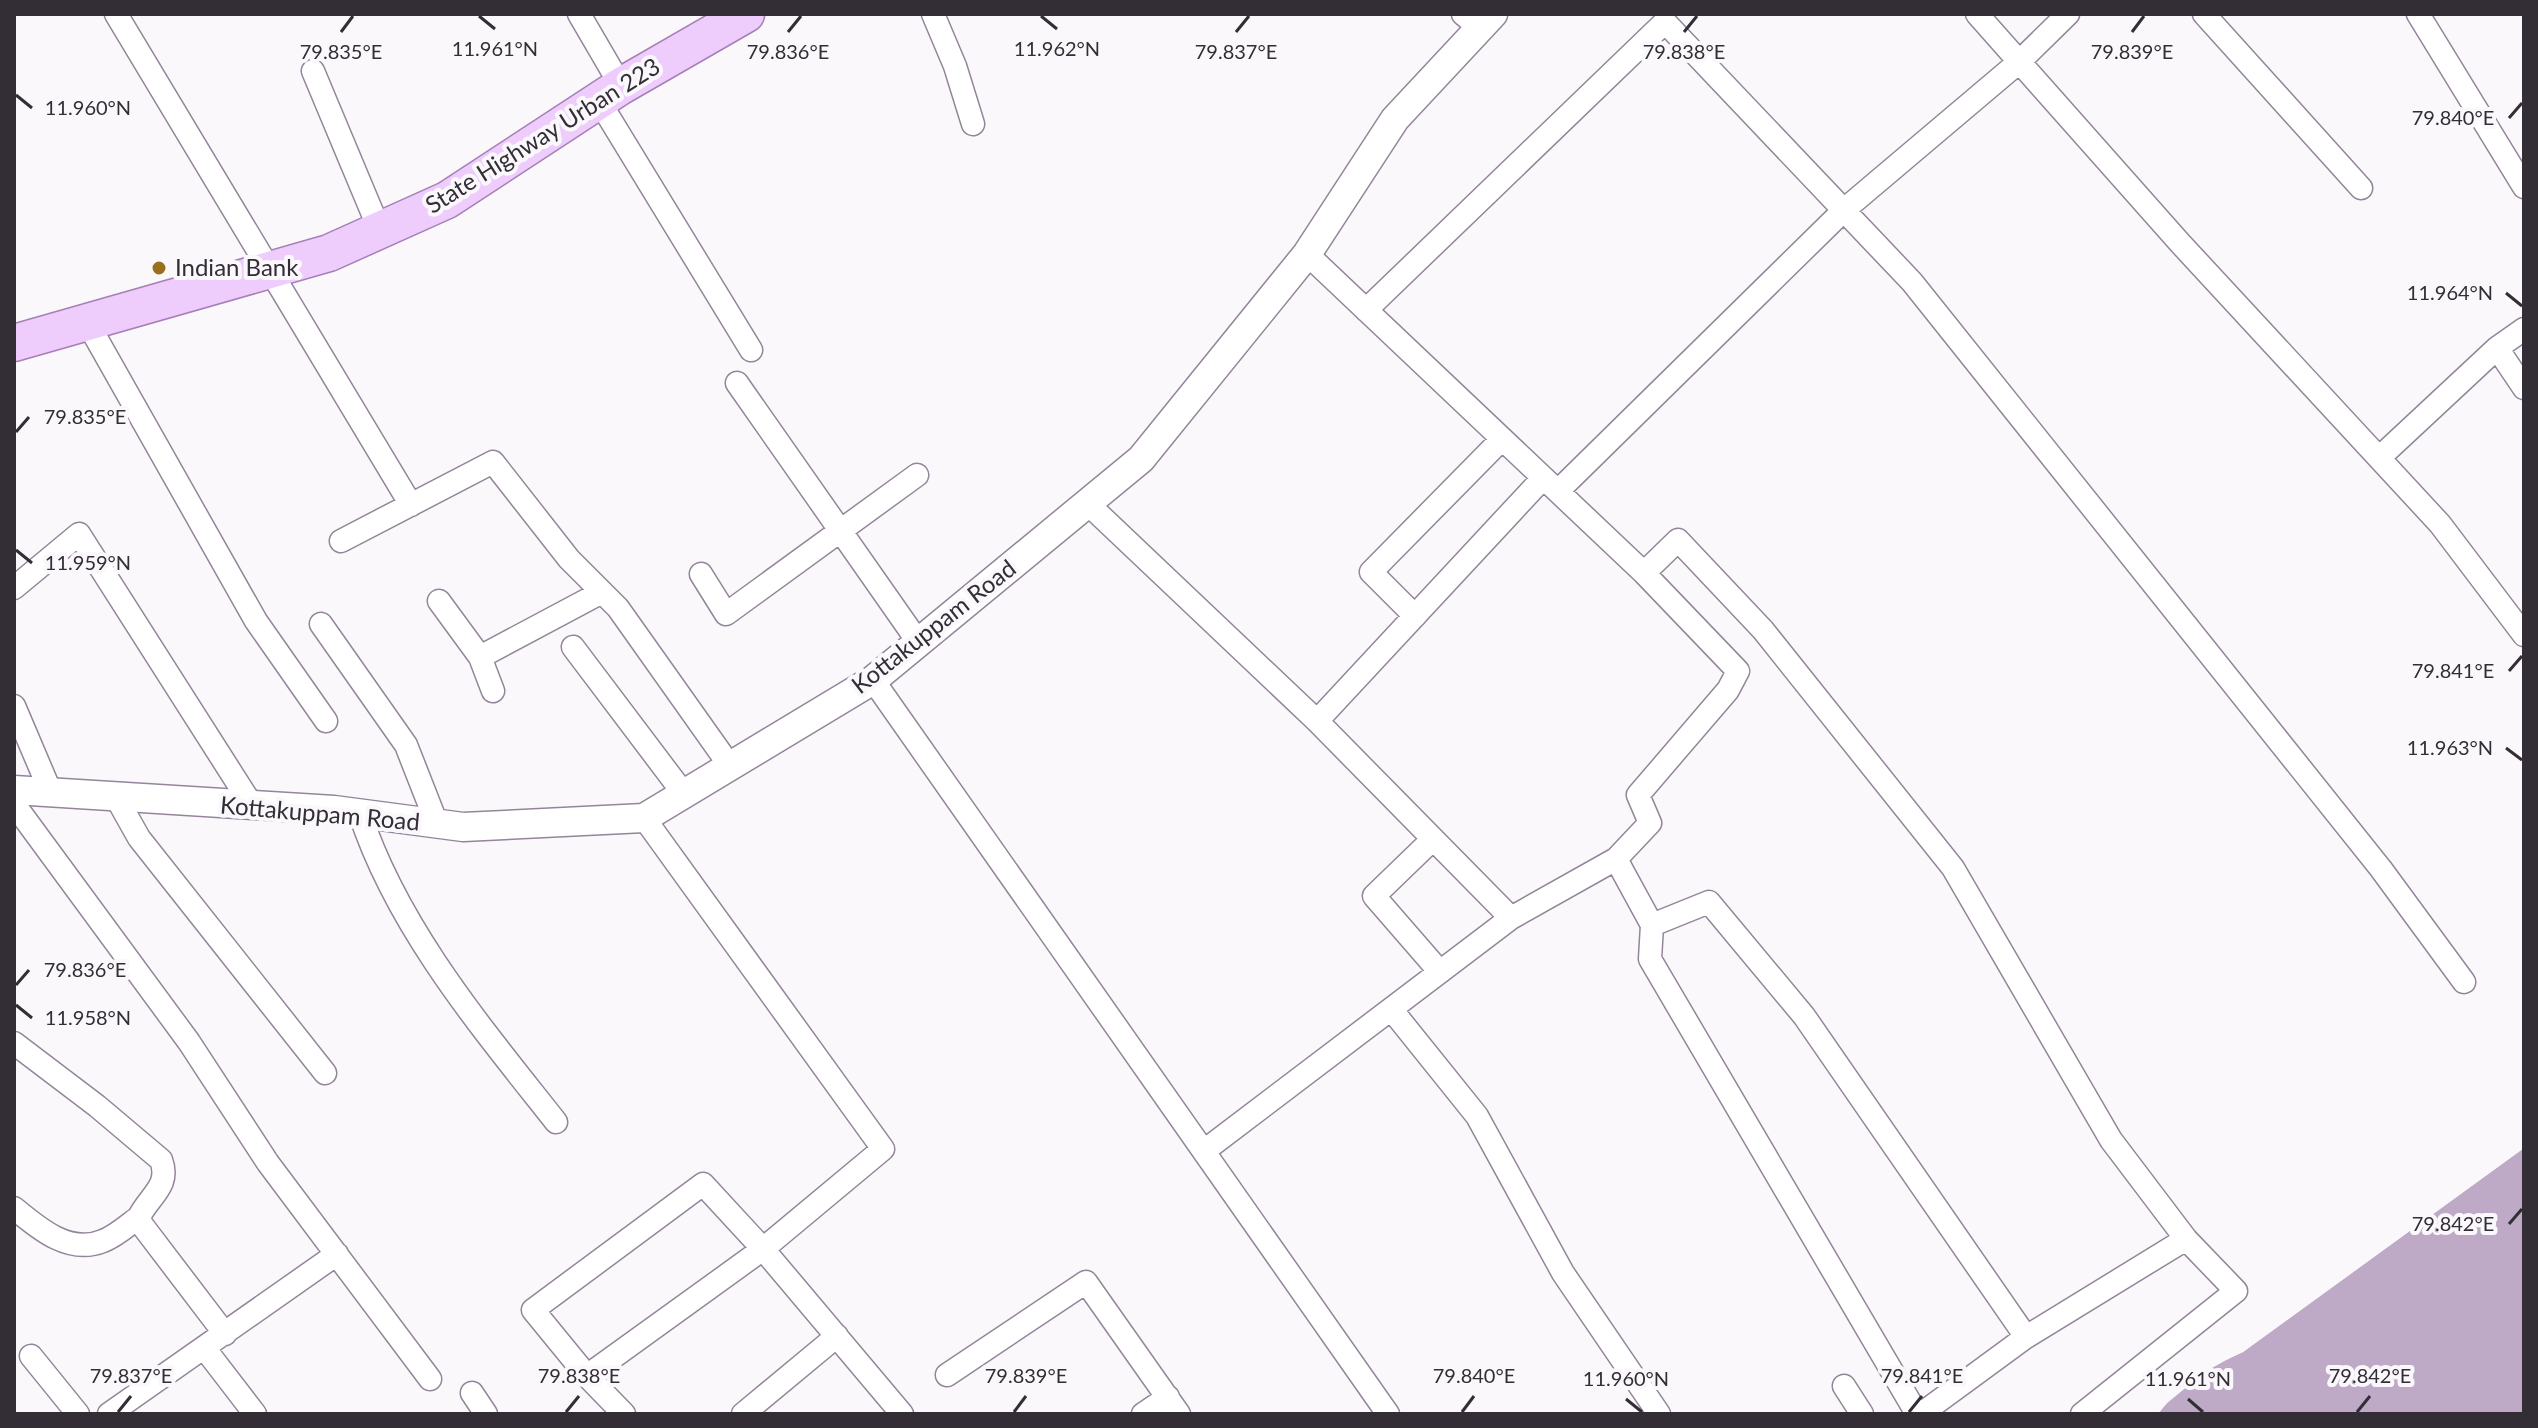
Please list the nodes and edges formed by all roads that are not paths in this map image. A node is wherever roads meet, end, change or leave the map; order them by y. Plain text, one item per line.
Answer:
1 (116, 14) edge
2 (579, 14) edge
3 (746, 14) edge
4 (933, 14) edge
5 (1977, 14) edge
6 (2068, 14) edge
7 (2204, 14) edge
8 (2418, 14) edge
9 (1660, 18) edge
10 (1478, 19) edge
11 (2019, 62) junction
12 (313, 71) dead end
13 (610, 93) junction
14 (973, 124) dead end
15 (2524, 187) edge
16 (2361, 188) dead end
17 (1844, 210) junction
18 (380, 231) junction
19 (1307, 254) junction
20 (268, 269) junction
21 (1366, 310) junction
22 (87, 322) junction
23 (2524, 329) edge
24 (14, 343) edge
25 (2497, 348) junction
26 (751, 350) dead end
27 (737, 383) dead end
28 (2524, 388) edge
29 (1502, 439) junction
30 (2379, 458) junction
31 (917, 475) dead end
32 (1551, 484) junction
33 (1087, 503) junction
34 (411, 505) junction
35 (840, 530) junction
36 (341, 541) dead end
37 (1644, 573) junction
38 (701, 574) dead end
39 (14, 588) edge
40 (602, 592) junction
41 (439, 601) dead end
42 (1415, 616) junction
43 (321, 624) dead end
44 (2524, 635) edge
45 (919, 643) junction
46 (573, 647) dead end
47 (480, 657) junction
48 (873, 680) junction
49 (493, 691) dead end
50 (14, 706) edge
51 (326, 721) dead end
52 (1317, 721) junction
53 (730, 766) junction
54 (14, 790) edge
55 (51, 793) junction
56 (684, 794) junction
57 (116, 797) junction
58 (14, 804) edge
59 (253, 807) junction
60 (360, 814) junction
61 (644, 818) junction
62 (437, 824) junction
63 (1433, 839) junction
64 (1616, 859) junction
65 (1511, 918) junction
66 (1652, 925) junction
67 (1440, 972) junction
68 (2464, 982) dead end
69 (1391, 1009) junction
70 (14, 1043) edge
71 (325, 1073) dead end
72 (556, 1122) dead end
73 (1204, 1151) junction
74 (14, 1208) edge
75 (139, 1217) junction
76 (2186, 1239) junction
77 (763, 1249) junction
78 (337, 1254) junction
79 (225, 1334) junction
80 (837, 1336) junction
81 (2026, 1337) junction
82 (205, 1349) junction
83 (31, 1356) dead end
84 (947, 1375) dead end
85 (587, 1376) junction
86 (430, 1379) dead end
87 (1844, 1386) dead end
88 (472, 1393) dead end
89 (1174, 1405) edge
90 (78, 1414) edge
91 (109, 1414) edge
92 (255, 1414) edge
93 (486, 1414) edge
94 (624, 1414) edge
95 (743, 1414) edge
96 (902, 1414) edge
97 (1143, 1414) edge
98 (1388, 1414) edge
99 (1659, 1414) edge
100 (1862, 1414) edge
101 (1919, 1414) edge
102 (2082, 1414) edge

1 - 20 street
2 - 13 street
3 - 13 main road, State Highway Urban 223
4 - 14 street
5 - 11 street
6 - 11 street
7 - 16 street
8 - 15 street
9 - 17 street
9 - 21 street
10 - 19 street, Kottakuppam Road
11 - 17 street
11 - 30 street
12 - 18 street
13 - 18 main road, State Highway Urban 223
13 - 26 street
17 - 32 street
17 - 68 street
18 - 20 main road, State Highway Urban 223
19 - 21 street
19 - 33 street, Kottakuppam Road
20 - 22 main road, State Highway Urban 223
20 - 34 street
21 - 29 street
22 - 24 main road, State Highway Urban 223
22 - 51 street
23 - 25 street
25 - 28 street
25 - 30 street
27 - 35 street
29 - 32 street
29 - 42 street
30 - 44 street
31 - 35 street
32 - 37 street
32 - 42 street
33 - 45 street, Kottakuppam Road
33 - 52 street
34 - 36 street
34 - 40 street
35 - 38 street
35 - 45 street
37 - 64 street
37 - 76 street
39 - 59 street
40 - 47 street
40 - 53 street
41 - 47 street
42 - 52 street
43 - 62 street
45 - 48 street, Kottakuppam Road
46 - 56 street
47 - 49 street
48 - 53 street, Kottakuppam Road
48 - 73 street
50 - 55 street
52 - 63 street
53 - 56 street, Kottakuppam Road
54 - 55 street, Kottakuppam Road
55 - 57 street, Kottakuppam Road
56 - 61 street, Kottakuppam Road
57 - 59 street, Kottakuppam Road
57 - 71 street
58 - 78 street
59 - 60 street, Kottakuppam Road
60 - 62 street, Kottakuppam Road
60 - 72 street
61 - 62 street, Kottakuppam Road
61 - 77 street
63 - 65 street
63 - 67 street
64 - 65 street
64 - 66 street
65 - 67 street
66 - 81 street
66 - 101 street
67 - 69 street
69 - 73 street
69 - 99 street
70 - 75 street
73 - 98 street
74 - 75 street
75 - 79 street
76 - 81 street
76 - 102 street
77 - 80 street
77 - 85 street
77 - 85 street
78 - 79 street
78 - 86 street
79 - 82 street
80 - 95 street
80 - 96 street
81 - 101 street
82 - 91 street
82 - 92 street
83 - 90 street
84 - 89 street
85 - 94 street
87 - 100 street
88 - 93 street
89 - 97 street

